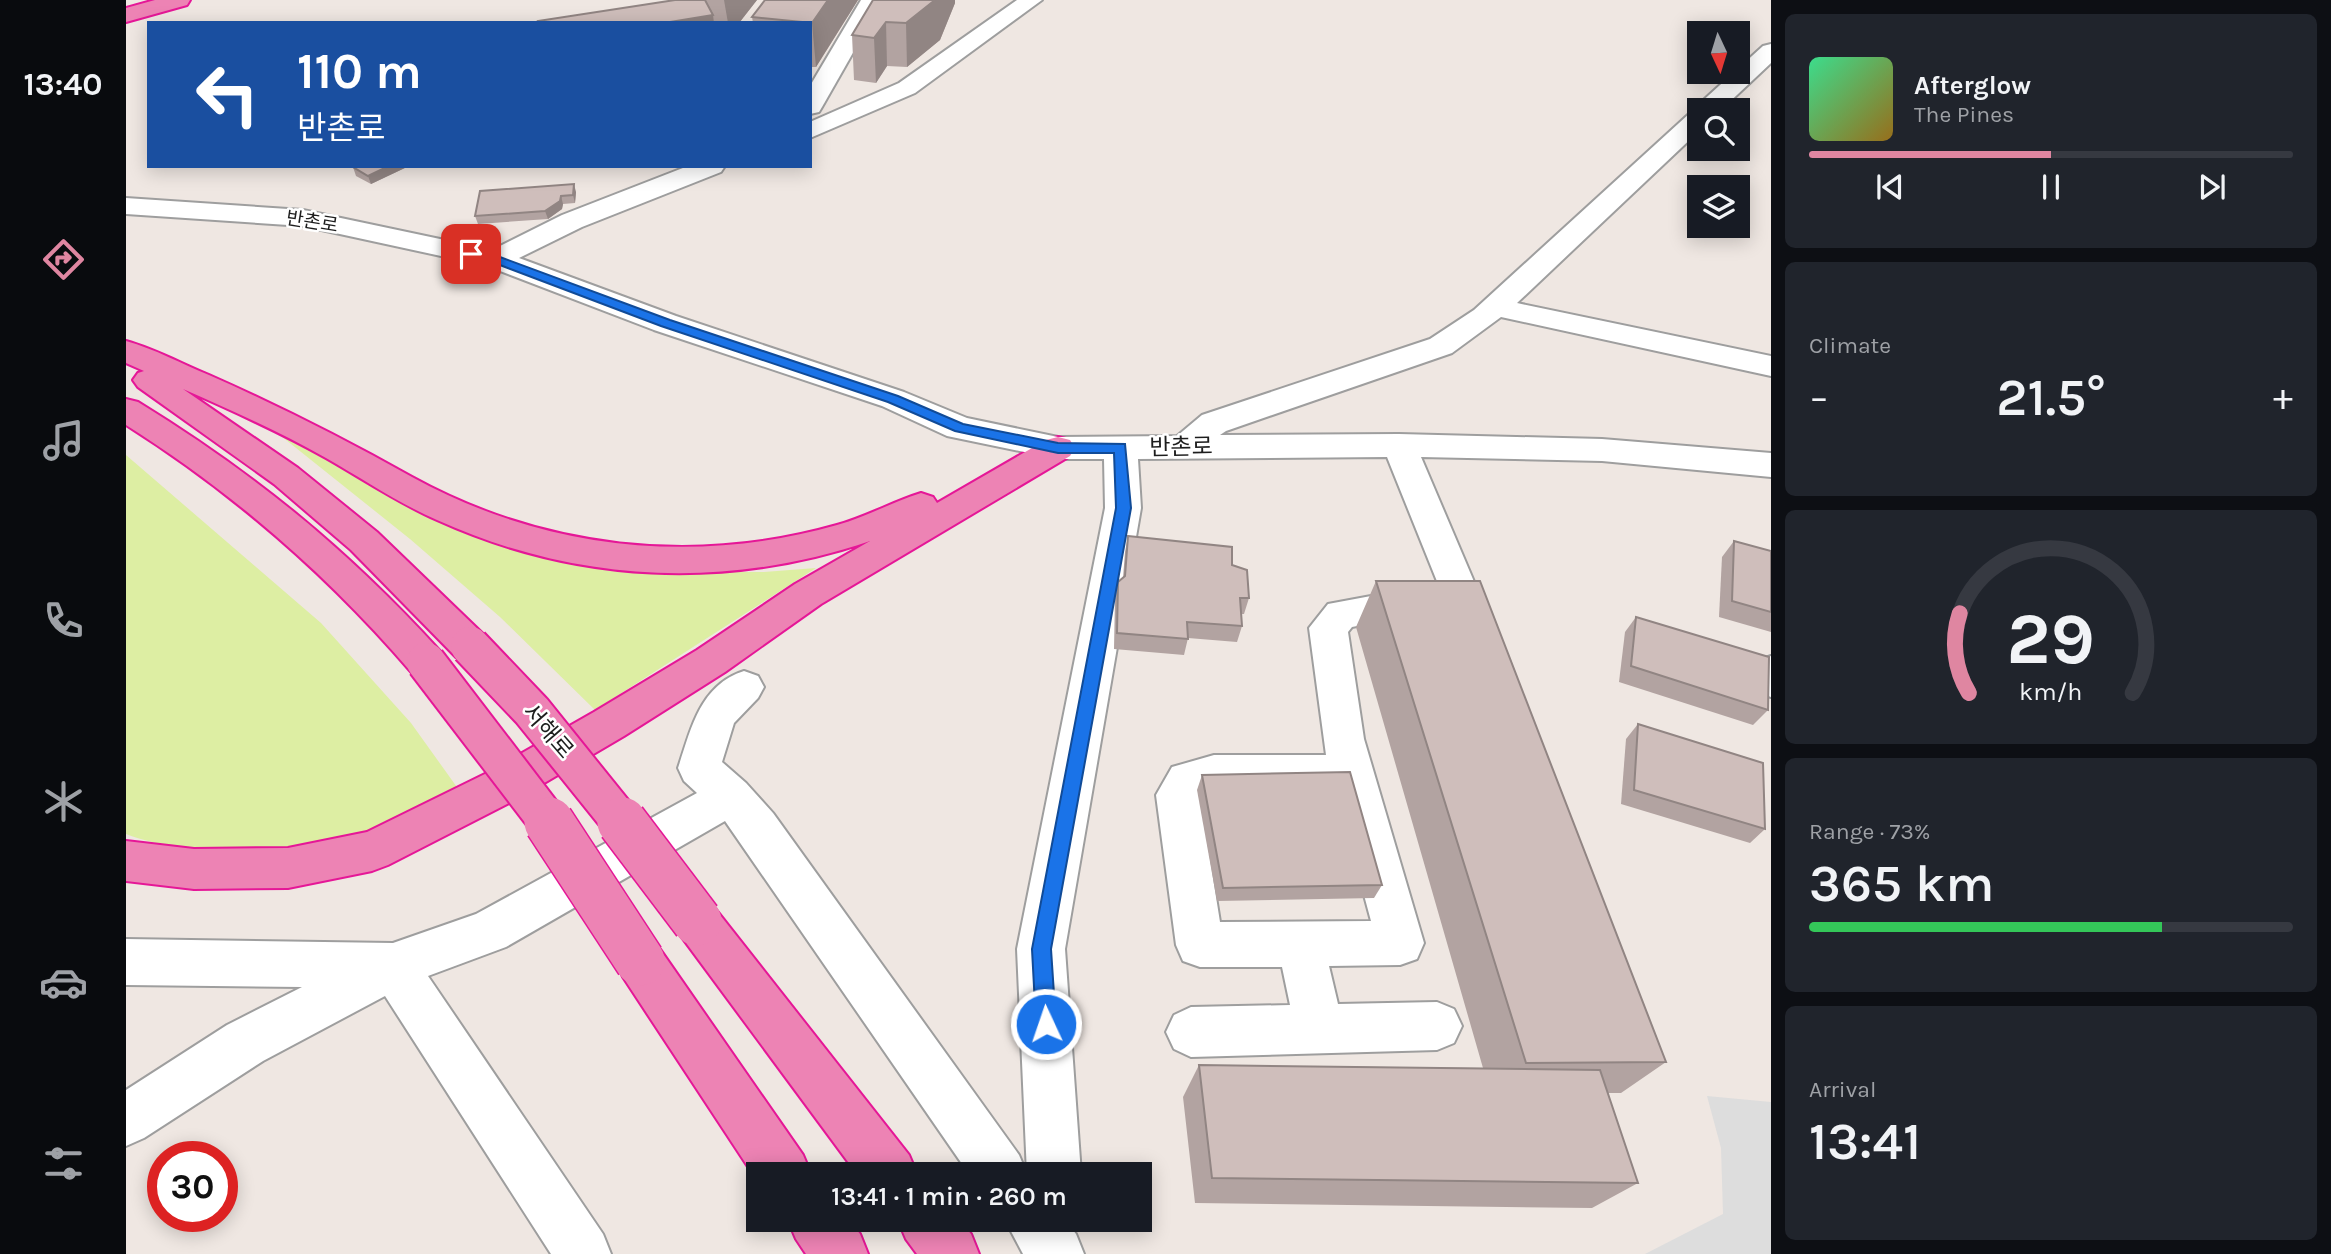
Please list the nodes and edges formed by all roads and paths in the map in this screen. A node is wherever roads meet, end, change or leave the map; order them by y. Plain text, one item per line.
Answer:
1 (179, 0) edge
2 (872, 0) edge
3 (989, 0) edge
4 (1022, 6) edge
5 (126, 15) edge
6 (1771, 51) edge
7 (819, 76) edge
8 (1720, 98) edge
9 (812, 100) edge
10 (1687, 129) edge
11 (812, 130) edge
12 (702, 168) edge
13 (678, 173) edge
14 (126, 206) edge
15 (495, 259) junction
16 (1495, 307) junction
17 (126, 351) edge
18 (1771, 366) edge
19 (126, 368) edge
20 (126, 410) edge
21 (1399, 445) junction
22 (1186, 446) junction
23 (1058, 448) junction
24 (1121, 448) junction
25 (1771, 465) edge
26 (1461, 594) junction
27 (1487, 657) edge
28 (1771, 672) edge
29 (1771, 681) edge
30 (744, 687) dead end
31 (1353, 773) junction
32 (731, 796) junction
33 (126, 861) edge
34 (1300, 943) junction
35 (126, 962) edge
36 (393, 966) junction
37 (1437, 1026) dead end
38 (1320, 1029) junction
39 (1191, 1032) dead end
40 (126, 1120) edge
41 (776, 1162) edge
42 (881, 1162) edge
43 (992, 1162) edge
44 (1053, 1162) edge
45 (824, 1232) edge
46 (934, 1232) edge
47 (1041, 1232) edge
48 (1057, 1232) edge
49 (583, 1254) edge
50 (840, 1254) edge
51 (951, 1254) edge
52 (1058, 1254) edge

1 - 5 highway
2 - 7 street
3 - 4 street
4 - 11 street
6 - 8 street
7 - 9 street
10 - 16 street
12 - 13 street
13 - 15 street
14 - 15 street, 반촌로
15 - 23 street, 반촌로
16 - 18 street
16 - 22 street
17 - 23 highway
19 - 42 highway, 서해로, bridge
20 - 41 highway, bridge
21 - 22 street, 반촌로
21 - 25 street, 반촌로
21 - 26 street
22 - 24 street, 반촌로
23 - 24 street, 반촌로
23 - 33 highway
24 - 44 street
26 - 27 street
26 - 31 street
28 - 29 street
30 - 32 street
31 - 34 street
31 - 34 street
32 - 36 street
32 - 43 street
34 - 38 street
35 - 36 street
36 - 40 street
36 - 49 street
37 - 38 street
38 - 39 street
45 - 50 highway
46 - 51 highway
47 - 52 street
48 - 52 street

